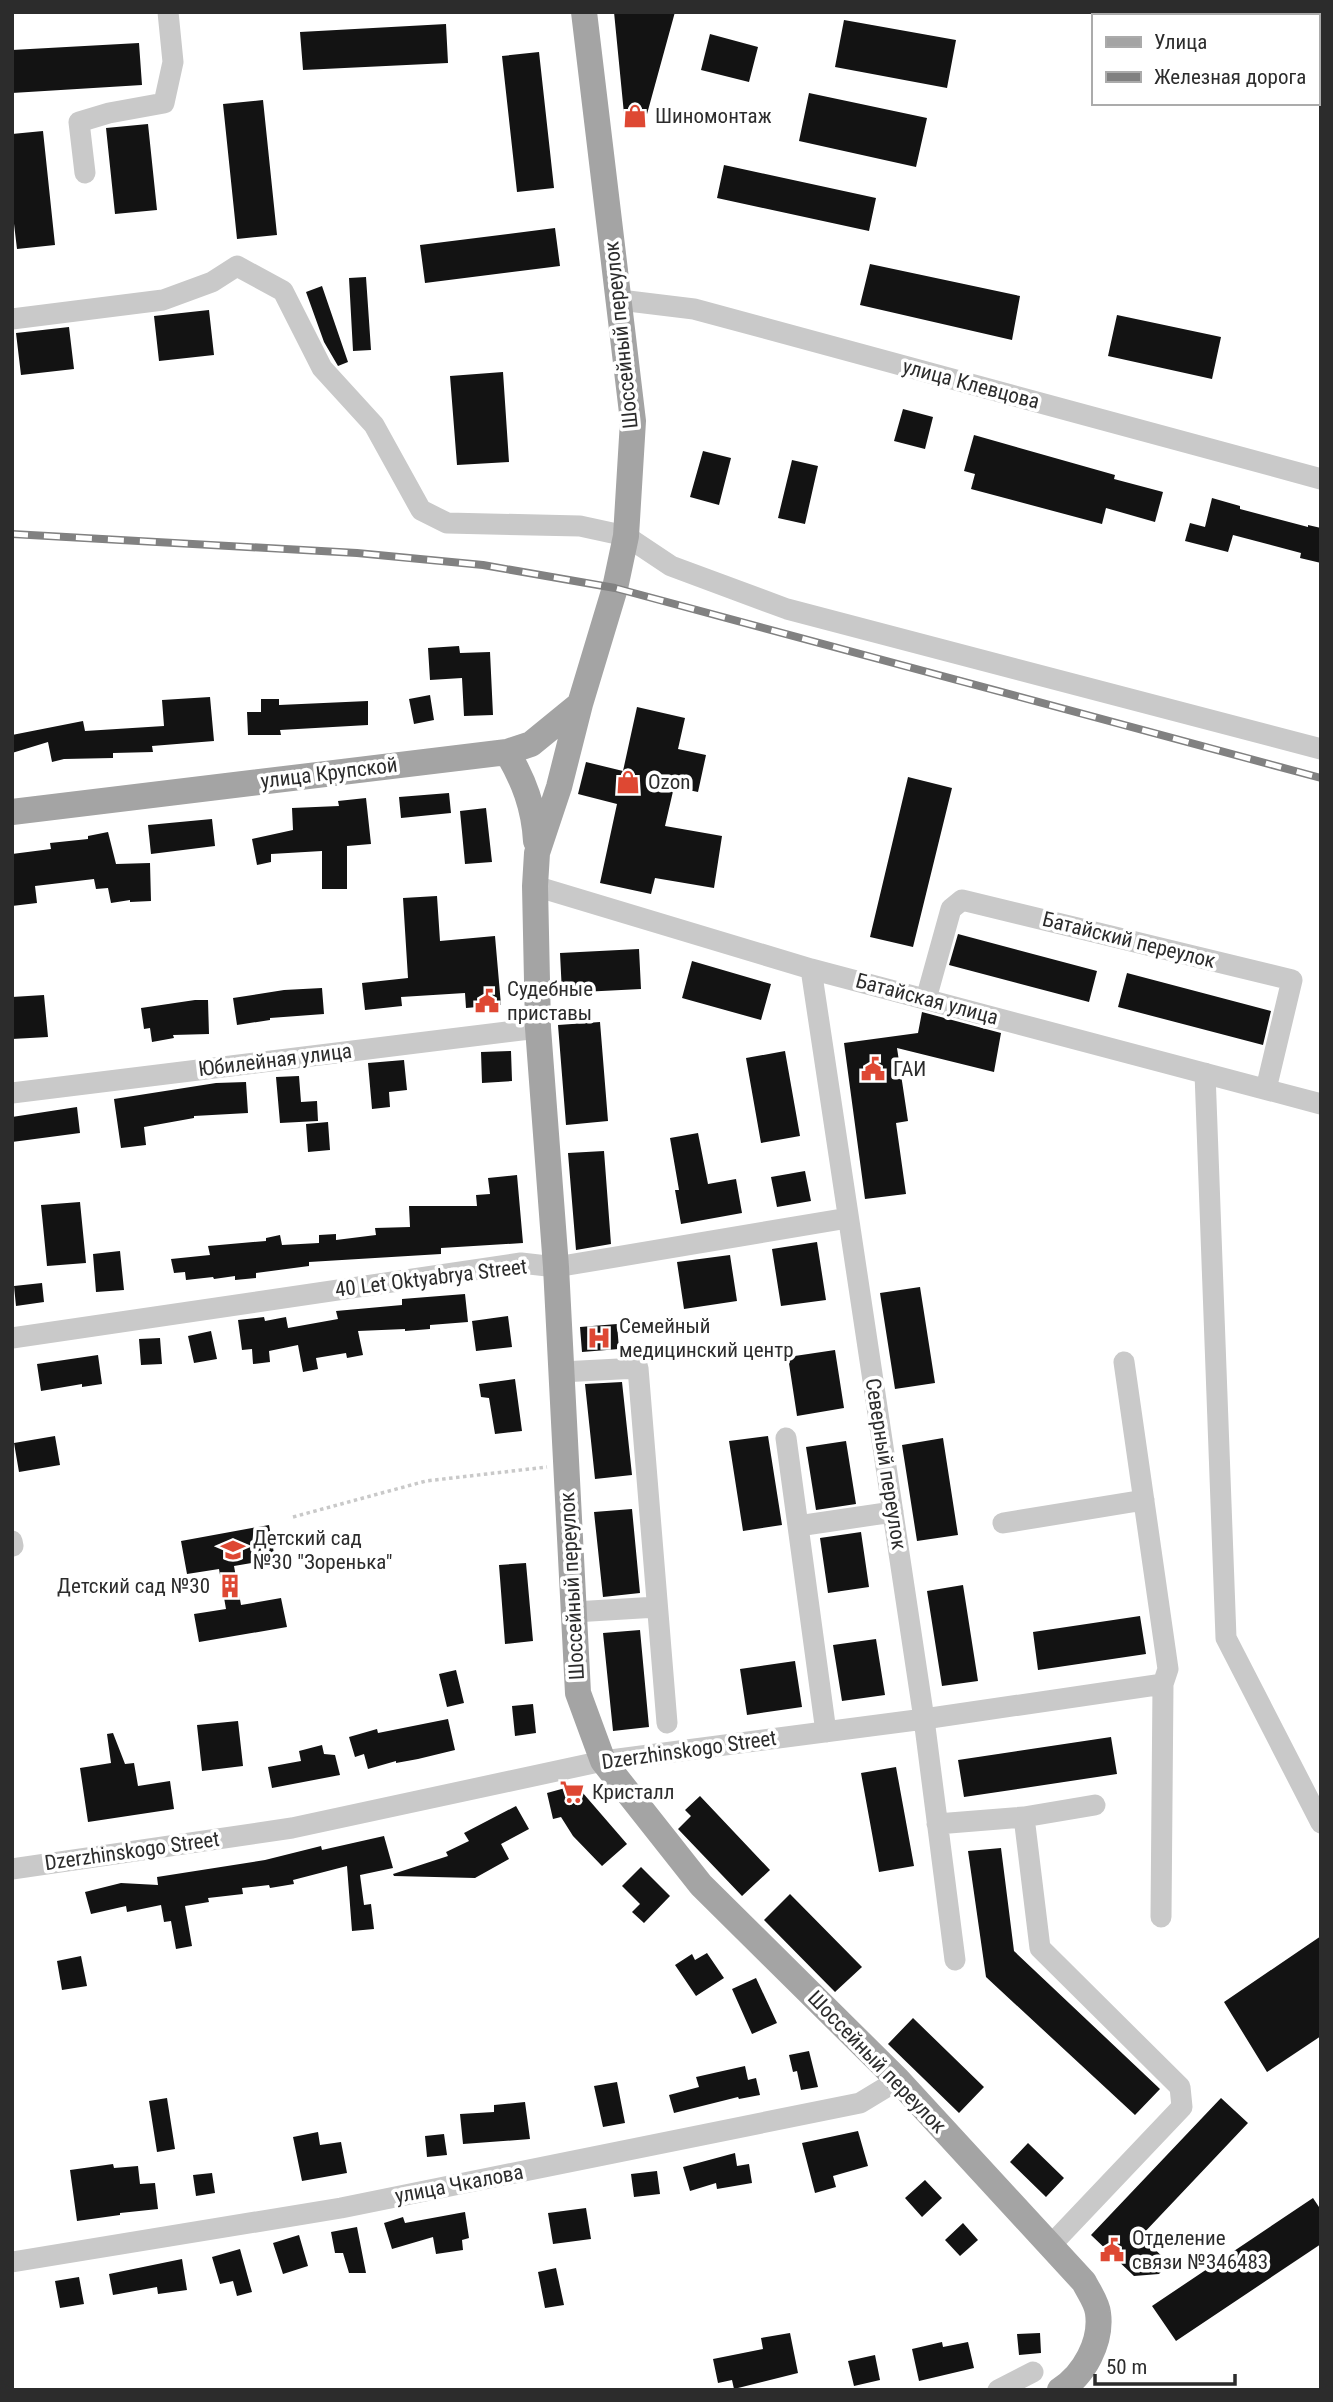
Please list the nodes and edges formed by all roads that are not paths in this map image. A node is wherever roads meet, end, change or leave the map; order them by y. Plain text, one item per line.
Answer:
1 (168, 12) edge
2 (584, 12) edge
3 (85, 173) dead end
4 (620, 300) junction
5 (12, 319) edge
6 (1321, 479) edge
7 (626, 537) junction
8 (580, 704) junction
9 (1321, 750) edge
10 (507, 752) junction
11 (12, 812) edge
12 (537, 853) junction
13 (535, 886) junction
14 (811, 969) junction
15 (926, 999) junction
16 (538, 1028) junction
17 (1205, 1073) junction
18 (1266, 1089) junction
19 (12, 1093) edge
20 (1321, 1104) edge
21 (848, 1218) junction
22 (556, 1267) junction
23 (12, 1338) edge
24 (1124, 1362) dead end
25 (561, 1372) junction
26 (786, 1438) dead end
27 (1144, 1500) junction
28 (893, 1512) junction
29 (1003, 1523) dead end
30 (798, 1527) junction
31 (657, 1607) junction
32 (574, 1612) junction
33 (1163, 1684) junction
34 (924, 1719) junction
35 (667, 1723) dead end
36 (825, 1732) junction
37 (603, 1760) junction
38 (1095, 1805) dead end
39 (1024, 1817) junction
40 (937, 1824) junction
41 (1321, 1824) edge
42 (12, 1869) edge
43 (1161, 1917) dead end
44 (955, 1960) dead end
45 (898, 2080) junction
46 (1050, 2246) junction
47 (12, 2262) edge
48 (1033, 2372) dead end
49 (998, 2390) edge
50 (1059, 2390) edge

1 - 3 street
2 - 4 main road, Шоссейный переулок
4 - 6 street, улица Клевцова
4 - 7 main road, Шоссейный переулок
5 - 7 street
7 - 8 main road, Шоссейный переулок
7 - 9 street
8 - 10 main road, улица Крупской
8 - 12 main road, Шоссейный переулок
10 - 11 main road, улица Крупской
10 - 12 main road
12 - 13 main road, Шоссейный переулок
13 - 14 street, Батайская улица
13 - 16 main road, Шоссейный переулок
14 - 15 street, Батайская улица
14 - 21 street, Северный переулок
15 - 17 street, Батайская улица
15 - 18 street, Батайский переулок
16 - 19 street, Юбилейная улица
16 - 22 main road, Шоссейный переулок
17 - 18 street, Батайская улица
17 - 41 street
18 - 20 street, Батайская улица
21 - 22 street, 40 Let Oktyabrya Street
21 - 28 street, Северный переулок
22 - 23 street, 40 Let Oktyabrya Street
22 - 25 main road, Шоссейный переулок
24 - 27 street
25 - 31 street
25 - 32 main road, Шоссейный переулок
26 - 30 street
27 - 29 street
27 - 33 street
28 - 30 street
28 - 34 street, Северный переулок
30 - 36 street
31 - 32 street
31 - 35 street
32 - 37 main road, Шоссейный переулок
33 - 34 street, Dzerzhinskogo Street
33 - 43 street
34 - 36 street, Dzerzhinskogo Street
34 - 40 street, Северный переулок
36 - 37 street, Dzerzhinskogo Street
37 - 42 street, Dzerzhinskogo Street
37 - 45 main road, Шоссейный переулок
38 - 39 street
39 - 40 street
39 - 46 street
40 - 44 street, Северный переулок
45 - 46 main road, Шоссейный переулок
45 - 47 street, улица Чкалова
46 - 50 main road, Шоссейный переулок
48 - 49 street

